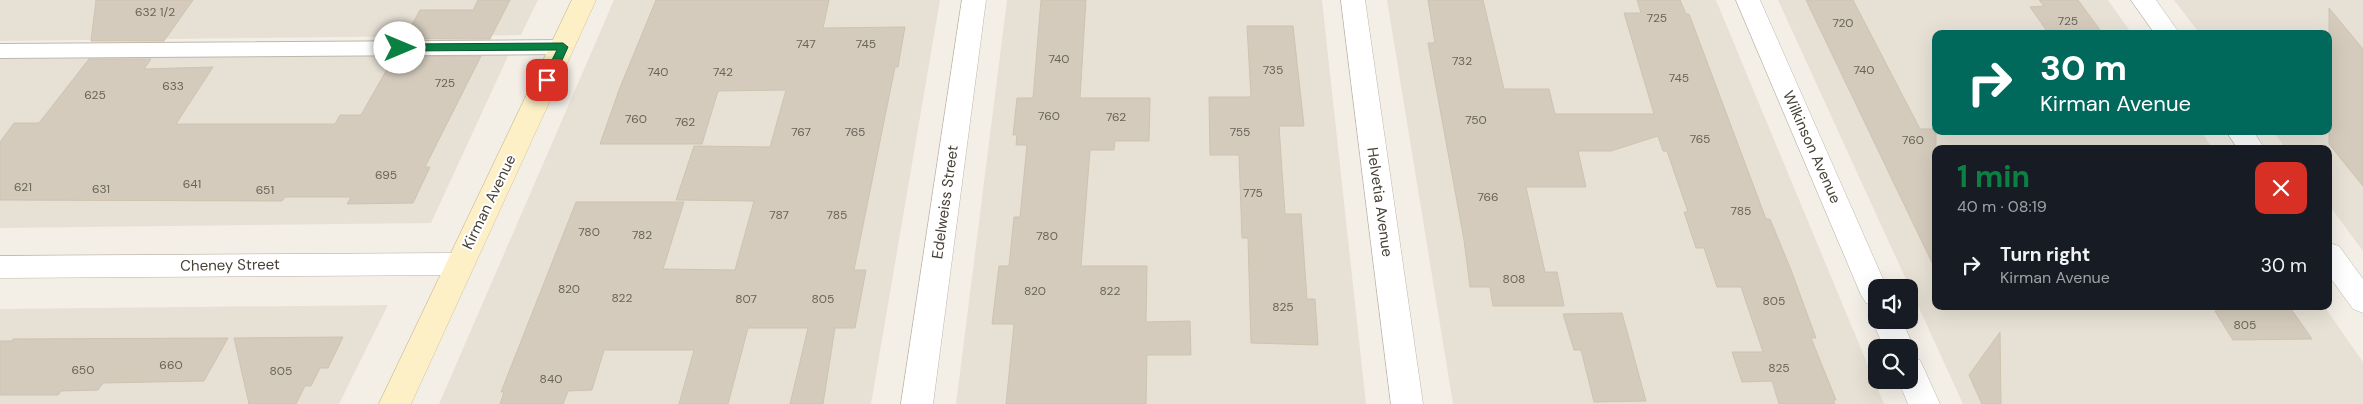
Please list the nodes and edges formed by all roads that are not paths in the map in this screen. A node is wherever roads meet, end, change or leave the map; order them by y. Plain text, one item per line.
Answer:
1 (584, 0) edge
2 (974, 0) edge
3 (1353, 0) edge
4 (1748, 0) edge
5 (2143, 0) edge
6 (2165, 30) edge
7 (563, 47) junction
8 (0, 51) edge
9 (2332, 258) edge
10 (460, 264) junction
11 (0, 267) edge
12 (1869, 279) edge
13 (2363, 301) edge
14 (1918, 389) edge
15 (396, 404) edge
16 (916, 404) edge
17 (1408, 404) edge
18 (1924, 404) edge

1 - 7 street, Kirman Avenue
2 - 16 street, Edelweiss Street
3 - 17 street, Helvetia Avenue
4 - 12 street, Wilkinson Avenue
5 - 6 street
7 - 8 lane
7 - 10 street, Kirman Avenue
9 - 13 street
10 - 11 street, Cheney Street
10 - 15 street, Kirman Avenue
14 - 18 street

